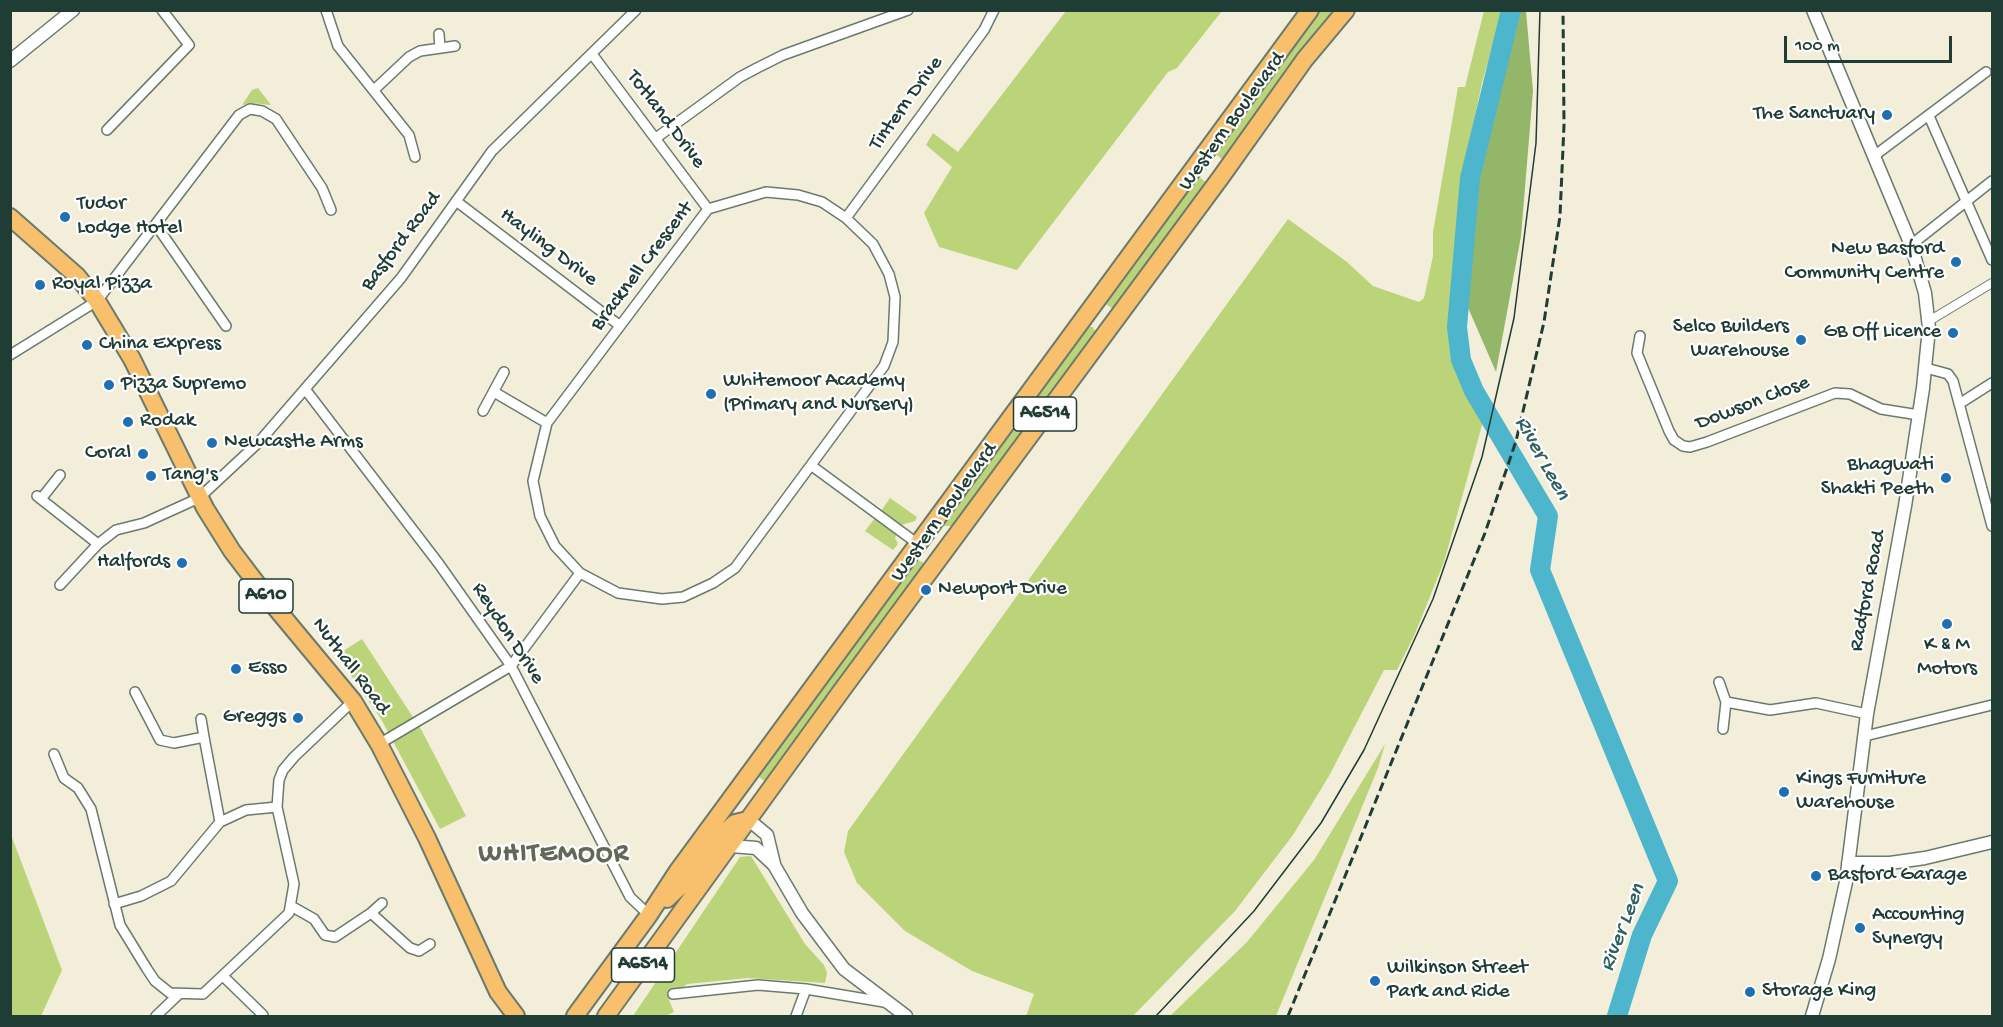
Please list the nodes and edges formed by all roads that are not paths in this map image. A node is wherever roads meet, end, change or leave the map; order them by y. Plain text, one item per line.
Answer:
1 (73, 10) edge
2 (162, 10) edge
3 (326, 10) edge
4 (636, 10) edge
5 (908, 10) edge
6 (994, 10) edge
7 (1310, 10) edge
8 (1346, 10) edge
9 (1813, 10) edge
10 (439, 34) dead end
11 (455, 46) dead end
12 (440, 48) junction
13 (592, 54) junction
14 (10, 61) edge
15 (1986, 72) dead end
16 (374, 90) junction
17 (1929, 116) junction
18 (107, 130) dead end
19 (656, 138) junction
20 (1874, 156) junction
21 (415, 157) dead end
22 (1199, 161) junction
23 (1221, 177) junction
24 (1992, 181) edge
25 (456, 201) junction
26 (1966, 202) junction
27 (708, 209) junction
28 (331, 210) dead end
29 (10, 217) edge
30 (846, 218) junction
31 (156, 225) junction
32 (1911, 245) junction
33 (1992, 260) edge
34 (1992, 283) edge
35 (97, 301) junction
36 (1086, 316) junction
37 (1929, 321) junction
38 (619, 325) junction
39 (226, 326) dead end
40 (1107, 331) junction
41 (1640, 336) dead end
42 (10, 355) edge
43 (1926, 368) junction
44 (504, 372) dead end
45 (1992, 382) edge
46 (305, 389) junction
47 (494, 392) junction
48 (1959, 404) junction
49 (483, 411) dead end
50 (1919, 415) junction
51 (547, 423) junction
52 (812, 466) junction
53 (60, 475) dead end
54 (199, 498) junction
55 (1992, 524) edge
56 (98, 544) junction
57 (918, 544) junction
58 (938, 561) junction
59 (580, 573) junction
60 (60, 585) dead end
61 (511, 666) junction
62 (1719, 682) dead end
63 (135, 692) dead end
64 (353, 701) junction
65 (1726, 702) junction
66 (1992, 705) edge
67 (1868, 714) junction
68 (201, 720) dead end
69 (1723, 729) dead end
70 (204, 736) junction
71 (1865, 736) junction
72 (379, 744) junction
73 (54, 754) dead end
74 (277, 807) junction
75 (749, 820) junction
76 (220, 822) junction
77 (1992, 842) edge
78 (731, 846) junction
79 (1848, 863) junction
80 (774, 865) junction
81 (381, 903) dead end
82 (114, 904) junction
83 (291, 906) junction
84 (371, 914) junction
85 (649, 915) junction
86 (430, 944) dead end
87 (224, 977) junction
88 (806, 989) junction
89 (673, 994) dead end
90 (178, 995) junction
91 (884, 1002) junction
92 (505, 1007) edge
93 (263, 1015) dead end
94 (575, 1016) edge
95 (156, 1017) edge
96 (522, 1017) edge
97 (606, 1017) edge
98 (796, 1017) edge
99 (906, 1017) edge
100 (1812, 1017) edge

1 - 14 street
2 - 18 street
3 - 16 street
4 - 13 street, Basford Road
5 - 19 street
6 - 30 street, Tintern Drive
7 - 22 highway, Western Boulevard / A6514
8 - 23 highway, Western Boulevard / A6514
9 - 20 street, Radford Road
10 - 12 street
11 - 12 street
12 - 16 street
13 - 19 street, Totland Drive
13 - 25 street, Basford Road
15 - 17 street
16 - 21 street
17 - 20 street
17 - 26 street
19 - 27 street, Totland Drive
20 - 32 street, Radford Road
22 - 23 highway
22 - 36 highway, Western Boulevard / A6514
23 - 40 highway, Western Boulevard / A6514
24 - 26 street
25 - 38 street, Hayling Drive
25 - 46 street, Basford Road
26 - 32 street
26 - 33 street
27 - 30 street, Bracknell Crescent
27 - 38 street, Bracknell Crescent
28 - 31 street
29 - 35 highway, Nuthall Road / A610
30 - 52 street, Bracknell Crescent
31 - 35 street
31 - 39 street
32 - 37 street, Radford Road
34 - 37 street
35 - 42 street
35 - 54 highway, Nuthall Road / A610
36 - 40 highway
36 - 57 highway, Western Boulevard / A6514
37 - 43 street, Radford Road
38 - 51 street, Bracknell Crescent
40 - 58 highway, Western Boulevard / A6514
41 - 50 street, Dowson Close
43 - 48 street
43 - 50 street, Radford Road
44 - 47 street
45 - 48 street
46 - 54 street, Basford Road
46 - 61 street, Reydon Drive
47 - 49 street
47 - 51 street
48 - 55 street
50 - 67 street, Radford Road
51 - 59 street, Bracknell Crescent
52 - 57 street
52 - 59 street, Bracknell Crescent
53 - 56 street
54 - 56 street, Basford Road
54 - 64 highway, Nuthall Road / A610
56 - 60 street, Basford Road
57 - 58 highway
57 - 85 highway, Western Boulevard / A6514
58 - 75 highway, Western Boulevard / A6514
59 - 61 street
61 - 72 street
61 - 85 street, Reydon Drive
62 - 65 street
63 - 70 street
64 - 72 highway, Nuthall Road / A610
64 - 74 street
65 - 67 street
65 - 69 street
66 - 71 street
67 - 71 street, Radford Road
68 - 70 street
70 - 76 street
71 - 79 street, Radford Road
72 - 92 highway, Nuthall Road / A610
73 - 82 street
74 - 76 street
74 - 83 street
75 - 78 highway, Western Boulevard / A6514
75 - 80 street
75 - 85 highway
76 - 82 street
77 - 79 street
78 - 80 street
78 - 97 highway, Western Boulevard / A6514
79 - 100 street, Radford Road
80 - 91 street
81 - 84 street
82 - 90 street
83 - 84 street
83 - 87 street
84 - 86 street
85 - 94 highway, Western Boulevard / A6514
87 - 90 street
87 - 93 street
88 - 89 street
88 - 91 street
88 - 98 street
90 - 95 street
91 - 99 street
92 - 96 highway, Nuthall Road / A610

